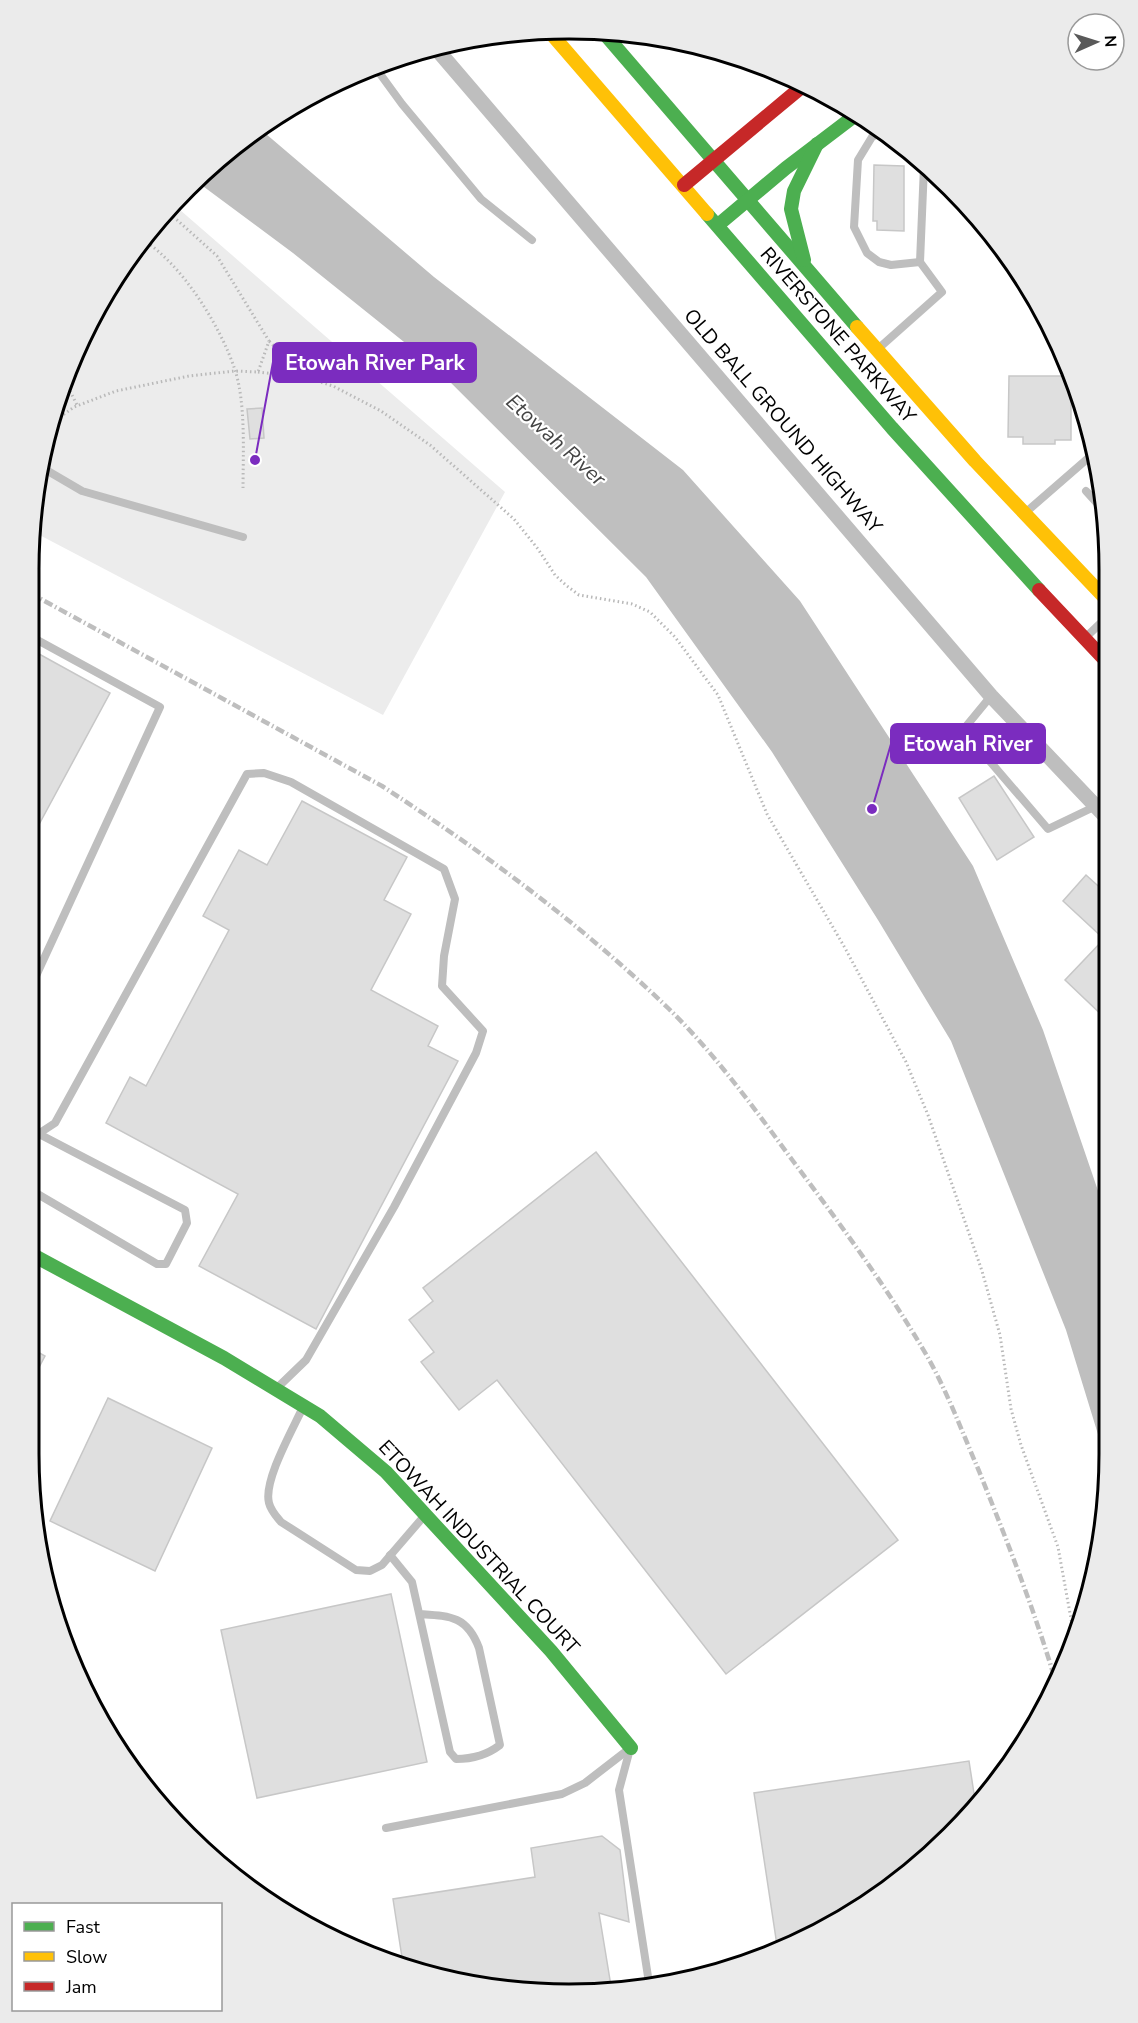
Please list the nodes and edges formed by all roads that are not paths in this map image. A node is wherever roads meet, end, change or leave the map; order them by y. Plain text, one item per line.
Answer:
1 (556, 39) edge
2 (611, 41) edge
3 (442, 55) edge
4 (380, 74) edge
5 (797, 91) edge
6 (850, 120) edge
7 (874, 136) edge
8 (817, 144) junction
9 (714, 160) junction
10 (924, 176) edge
11 (684, 185) junction
12 (748, 200) junction
13 (718, 225) junction
14 (532, 240) dead end
15 (920, 262) junction
16 (806, 267) junction
17 (878, 349) junction
18 (1087, 459) edge
19 (48, 471) edge
20 (1086, 492) dead end
21 (1094, 500) edge
22 (1024, 514) junction
23 (243, 537) dead end
24 (1099, 592) edge
25 (1099, 625) edge
26 (1085, 638) junction
27 (39, 641) edge
28 (1099, 653) edge
29 (991, 696) junction
30 (1099, 809) edge
31 (1099, 812) edge
32 (39, 969) edge
33 (39, 1134) joint
34 (39, 1195) edge
35 (39, 1258) edge
36 (276, 1389) junction
37 (303, 1406) junction
38 (426, 1514) junction
39 (390, 1555) junction
40 (420, 1614) junction
41 (631, 1748) junction
42 (386, 1828) dead end
43 (648, 1978) edge

1 - 11 main road, RIVERSTONE PARKWAY
2 - 9 main road, RIVERSTONE PARKWAY
3 - 29 street, OLD BALL GROUND HIGHWAY
4 - 14 lane
5 - 9 main road
6 - 8 main road
7 - 15 lane
8 - 12 main road
8 - 16 main road
9 - 11 main road
9 - 12 main road, RIVERSTONE PARKWAY
10 - 15 lane
11 - 13 main road, RIVERSTONE PARKWAY
12 - 13 main road
12 - 16 main road, RIVERSTONE PARKWAY
13 - 26 main road, RIVERSTONE PARKWAY
15 - 17 lane
16 - 17 main road, RIVERSTONE PARKWAY
17 - 22 main road, RIVERSTONE PARKWAY
18 - 22 lane
19 - 23 lane
20 - 21 lane
22 - 24 main road, RIVERSTONE PARKWAY
25 - 26 lane
26 - 28 main road, RIVERSTONE PARKWAY
27 - 32 lane
29 - 30 street, OLD BALL GROUND HIGHWAY
29 - 31 lane
33 - 34 lane
33 - 36 lane
35 - 36 main road, ETOWAH INDUSTRIAL COURT
36 - 37 main road, ETOWAH INDUSTRIAL COURT
37 - 38 main road, ETOWAH INDUSTRIAL COURT
37 - 39 lane
38 - 39 lane
38 - 41 main road, ETOWAH INDUSTRIAL COURT
39 - 40 lane
40 - 40 lane
41 - 42 lane
41 - 43 lane

